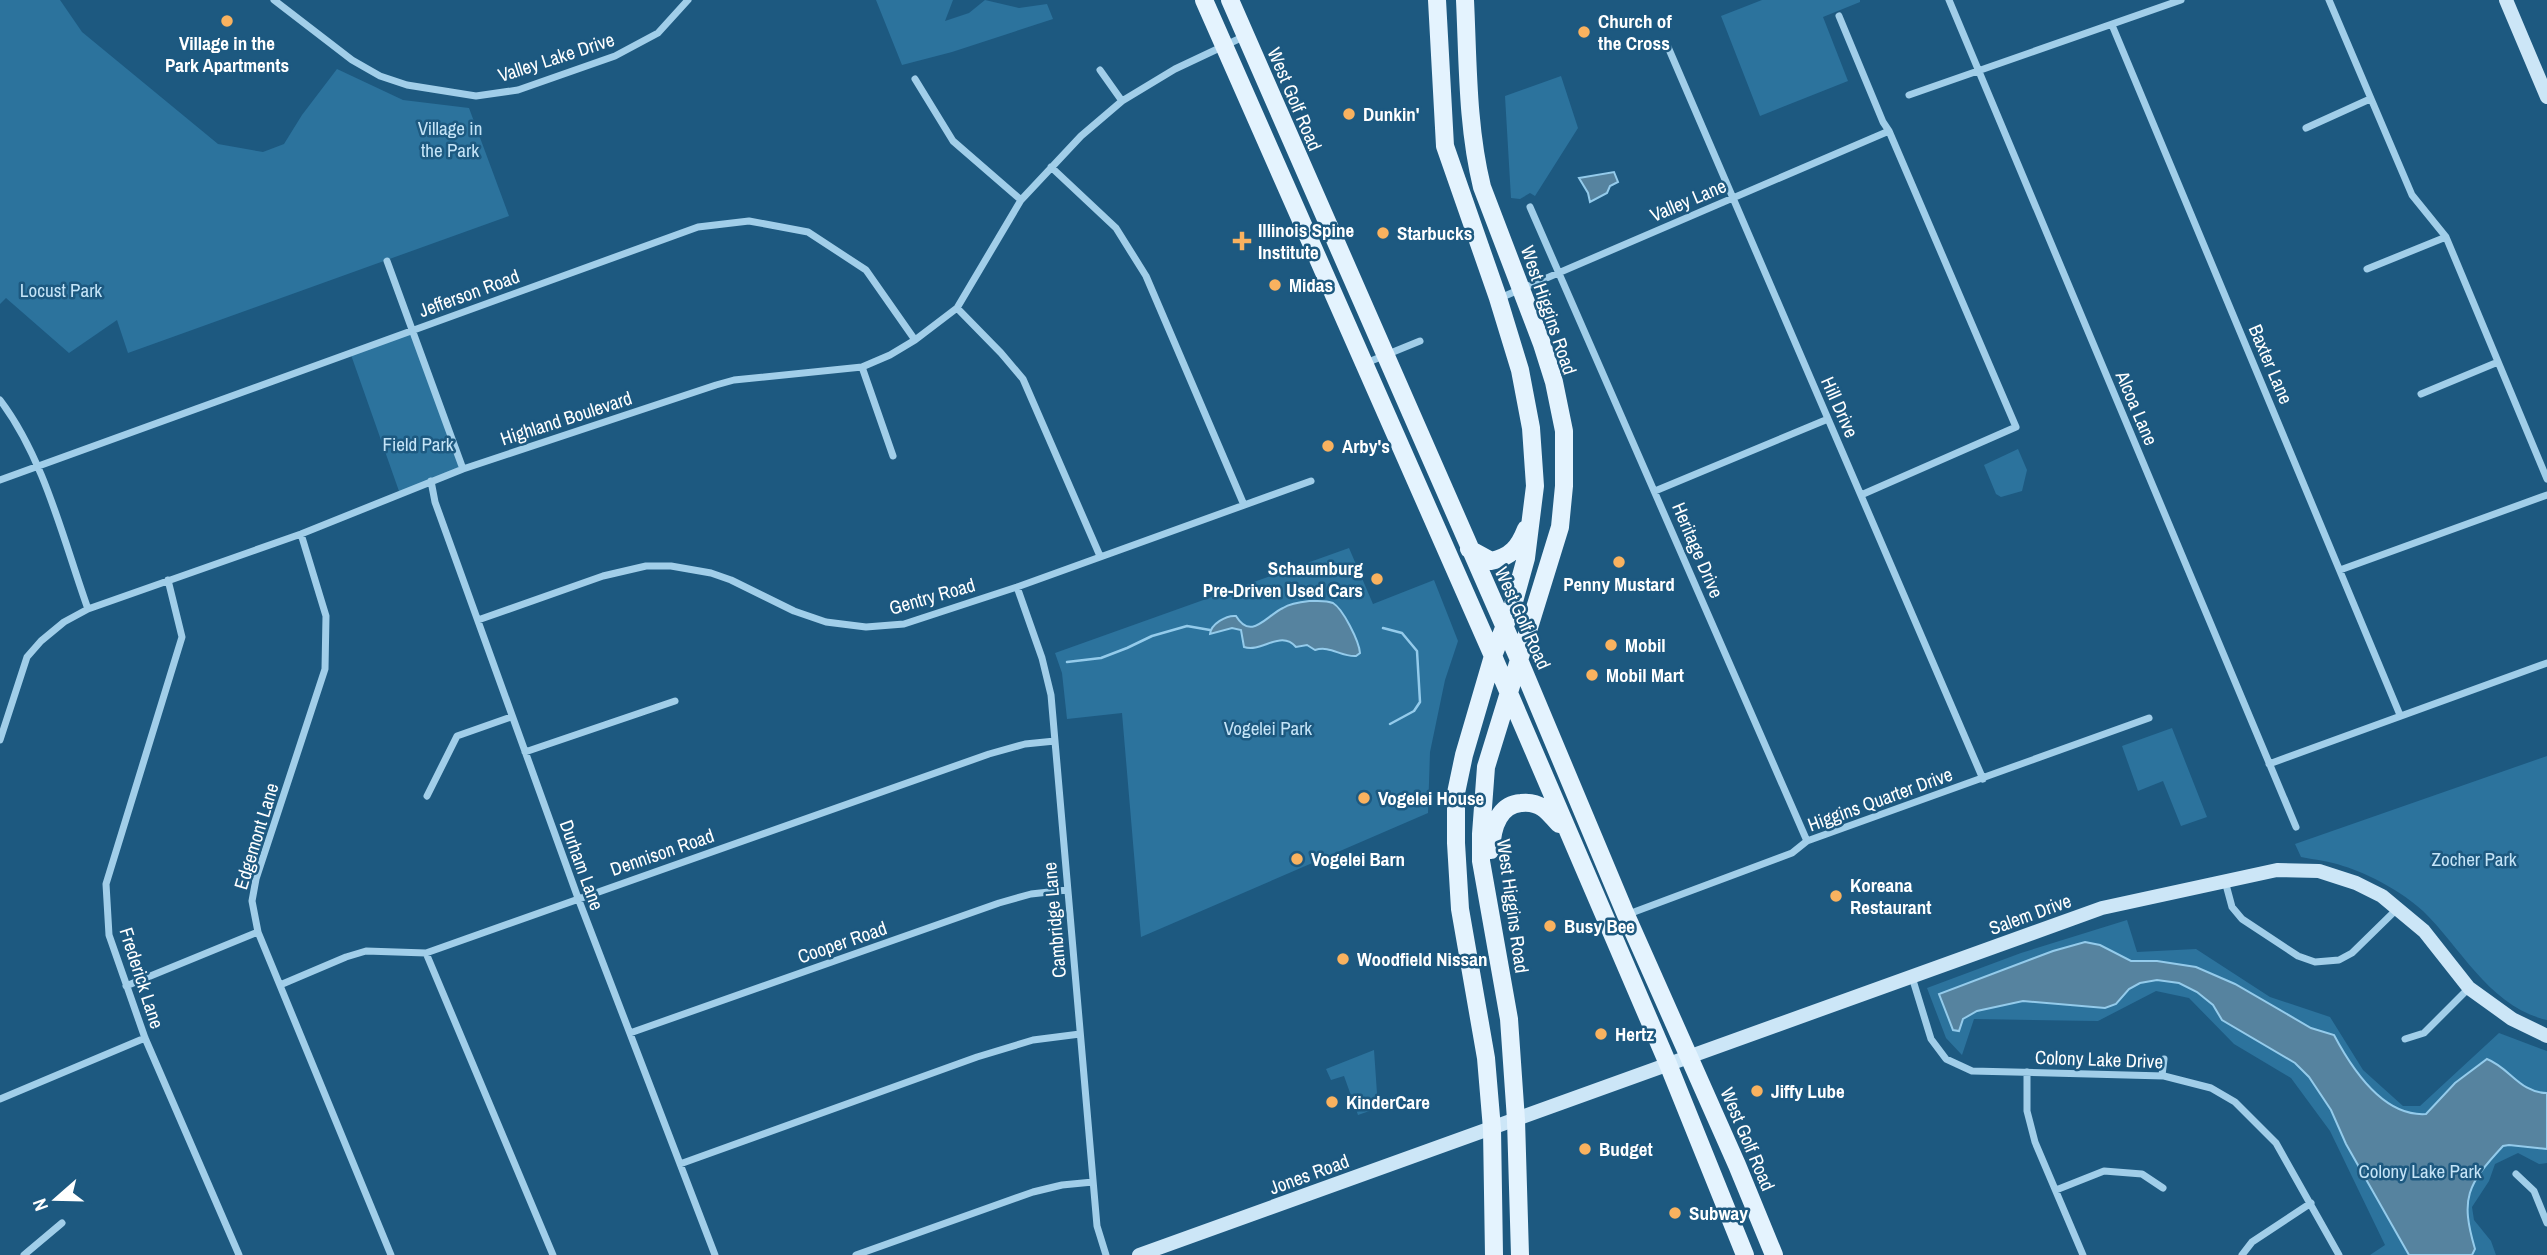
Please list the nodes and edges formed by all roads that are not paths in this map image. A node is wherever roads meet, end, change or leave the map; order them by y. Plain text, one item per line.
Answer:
1 (274, 0) edge
2 (688, 0) edge
3 (1204, 0) edge
4 (1230, 0) edge
5 (1437, 0) edge
6 (1465, 0) edge
7 (1949, 0) edge
8 (2181, 0) edge
9 (2329, 0) edge
10 (2506, 0) edge
11 (1839, 16) dead end
12 (2112, 24) junction
13 (1245, 36) junction
14 (1224, 46) junction
15 (1668, 47) dead end
16 (1100, 70) dead end
17 (1979, 70) junction
18 (915, 79) dead end
19 (1909, 95) dead end
20 (2547, 97) edge
21 (2370, 100) junction
22 (1122, 101) junction
23 (2306, 128) dead end
24 (1889, 131) junction
25 (1051, 167) junction
26 (1732, 199) junction
27 (1021, 200) junction
28 (1530, 206) dead end
29 (2446, 237) junction
30 (387, 261) dead end
31 (2367, 269) dead end
32 (1558, 272) junction
33 (1521, 288) junction
34 (1498, 298) junction
35 (957, 308) junction
36 (411, 331) junction
37 (915, 340) junction
38 (1420, 341) dead end
39 (1385, 355) junction
40 (2498, 362) junction
41 (1364, 363) junction
42 (862, 367) junction
43 (2421, 394) dead end
44 (0, 400) edge
45 (1828, 419) junction
46 (893, 456) dead end
47 (38, 465) junction
48 (463, 469) junction
49 (2547, 479) edge
50 (0, 480) edge
51 (431, 481) junction
52 (1311, 481) dead end
53 (1655, 491) junction
54 (1861, 495) junction
55 (2547, 495) edge
56 (1244, 505) junction
57 (1532, 512) junction
58 (301, 534) junction
59 (1469, 549) junction
60 (1100, 556) junction
61 (2340, 570) junction
62 (168, 580) junction
63 (1017, 587) junction
64 (88, 608) junction
65 (478, 621) junction
66 (1503, 629) junction
67 (1493, 656) junction
68 (1520, 662) junction
69 (2547, 663) edge
70 (1510, 695) junction
71 (675, 701) dead end
72 (2400, 715) junction
73 (511, 717) junction
74 (2149, 718) dead end
75 (0, 740) edge
76 (1055, 741) junction
77 (525, 752) junction
78 (2269, 764) junction
79 (1983, 779) junction
80 (427, 796) dead end
81 (2297, 827) dead end
82 (1568, 834) junction
83 (1808, 841) junction
84 (2225, 881) junction
85 (1067, 890) junction
86 (1488, 896) junction
87 (578, 898) junction
88 (2399, 908) junction
89 (1626, 915) junction
90 (258, 932) junction
91 (426, 953) junction
92 (1912, 977) junction
93 (280, 985) junction
94 (126, 986) junction
95 (2469, 988) junction
96 (630, 1033) junction
97 (1080, 1034) junction
98 (2547, 1036) edge
99 (145, 1038) junction
100 (2405, 1039) dead end
101 (1688, 1056) junction
102 (2164, 1059) dead end
103 (1668, 1063) junction
104 (2027, 1072) junction
105 (2162, 1075) junction
106 (0, 1099) edge
107 (1516, 1120) junction
108 (1492, 1129) junction
109 (680, 1164) junction
110 (2516, 1174) dead end
111 (1093, 1182) junction
112 (2163, 1188) dead end
113 (2056, 1190) junction
114 (2311, 1203) junction
115 (62, 1223) dead end
116 (2547, 1223) edge
117 (24, 1255) edge
118 (239, 1255) edge
119 (391, 1255) edge
120 (553, 1255) edge
121 (715, 1255) edge
122 (856, 1255) edge
123 (1106, 1255) edge
124 (1139, 1255) edge
125 (1494, 1255) edge
126 (1520, 1255) edge
127 (1745, 1255) edge
128 (1774, 1255) edge
129 (2083, 1255) edge
130 (2242, 1255) edge
131 (2339, 1255) edge

1 - 2 street, Valley Lake Drive
3 - 14 main road
4 - 13 main road, West Golf Road
5 - 34 main road
6 - 33 main road, West Higgins Road
7 - 17 street, Alcoa Lane
8 - 12 street
9 - 21 street
10 - 20 street
11 - 24 street
12 - 17 street
12 - 61 street, Baxter Lane
13 - 14 street, Highland Boulevard
13 - 39 main road, West Golf Road
14 - 22 street, Highland Boulevard
14 - 41 main road
15 - 26 street, Hill Drive
16 - 22 street
17 - 19 street
17 - 78 street, Alcoa Lane
18 - 27 street
21 - 23 street
21 - 29 street
22 - 25 street, Highland Boulevard
24 - 26 street, Valley Lane
24 - 54 street
25 - 27 street, Highland Boulevard
25 - 56 street
26 - 32 street, Valley Lane
26 - 45 street, Hill Drive
27 - 35 street, Highland Boulevard
28 - 32 street, Heritage Drive
29 - 31 street
29 - 40 street
30 - 36 street
32 - 33 street, Valley Lane
32 - 53 street, Heritage Drive
33 - 34 street, Valley Lane
33 - 68 main road, West Higgins Road
34 - 57 main road
35 - 37 street, Highland Boulevard
35 - 60 street
36 - 37 street, Jefferson Road
36 - 47 street, Jefferson Road
36 - 48 street
37 - 42 street, Highland Boulevard
38 - 39 street
39 - 41 street
39 - 59 main road, West Golf Road
40 - 43 street
40 - 49 street
41 - 67 main road
42 - 46 street
42 - 48 street, Highland Boulevard
44 - 47 street
45 - 53 street
45 - 54 street, Hill Drive
47 - 50 street, Jefferson Road
47 - 64 street
48 - 51 street, Highland Boulevard
51 - 58 street, Highland Boulevard
51 - 65 street, Durham Lane
52 - 56 street, Gentry Road
53 - 83 street, Heritage Drive
54 - 79 street, Hill Drive
55 - 61 street
56 - 60 street, Gentry Road
57 - 59 main road
57 - 66 main road
58 - 62 street, Highland Boulevard
58 - 90 street, Edgemont Lane
59 - 66 main road, West Golf Road
60 - 63 street, Gentry Road
61 - 72 street, Baxter Lane
62 - 64 street, Highland Boulevard
62 - 94 street, Frederick Lane
63 - 65 street, Gentry Road
63 - 76 street, Cambridge Lane
64 - 75 street, Highland Boulevard
65 - 73 street, Durham Lane
66 - 67 main road
66 - 68 main road, West Golf Road
67 - 70 main road
67 - 108 main road
68 - 70 main road, West Higgins Road
68 - 89 main road, West Golf Road
69 - 72 street
70 - 82 main road
70 - 86 main road, West Higgins Road
71 - 77 street
72 - 78 street
73 - 77 street, Durham Lane
73 - 80 street
74 - 79 street, Higgins Quarter Drive
76 - 85 street, Cambridge Lane
76 - 87 street, Dennison Road
77 - 87 street, Durham Lane
78 - 81 street, Alcoa Lane
79 - 83 street, Higgins Quarter Drive
82 - 86 main road
82 - 103 main road
83 - 89 street, Higgins Quarter Drive
84 - 88 street, Salem Drive
84 - 88 street
84 - 92 street, Salem Drive
85 - 96 street, Cooper Road
85 - 97 street, Cambridge Lane
86 - 107 main road, West Higgins Road
87 - 91 street, Dennison Road
87 - 96 street, Durham Lane
88 - 95 street, Salem Drive
89 - 101 main road, West Golf Road
90 - 93 street, Edgemont Lane
90 - 94 street
91 - 93 street, Dennison Road
91 - 120 street
92 - 101 street, Salem Drive
92 - 104 street, Colony Lake Drive
93 - 119 street, Edgemont Lane
94 - 99 street, Frederick Lane
95 - 98 street, Salem Drive
95 - 100 street
96 - 109 street, Durham Lane
97 - 109 street
97 - 111 street, Cambridge Lane
99 - 106 street
99 - 118 street, Frederick Lane
101 - 103 street, Salem Drive
101 - 128 main road, West Golf Road
102 - 105 street
103 - 107 street, Salem Drive
103 - 127 main road
104 - 105 street, Colony Lake Drive
104 - 113 street
105 - 114 street, Colony Lake Drive
107 - 108 street, Salem Drive
107 - 126 main road, West Higgins Road
108 - 124 street, Jones Road
108 - 125 main road
109 - 121 street, Durham Lane
110 - 116 street
111 - 122 street
111 - 123 street, Cambridge Lane
112 - 113 street
113 - 129 street
114 - 130 street
114 - 131 street, Colony Lake Drive
115 - 117 street

